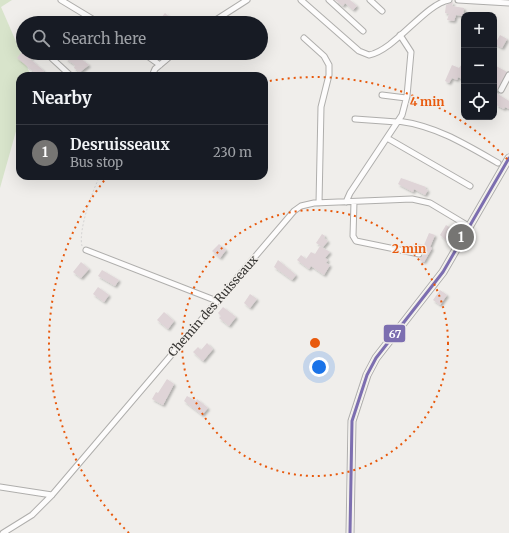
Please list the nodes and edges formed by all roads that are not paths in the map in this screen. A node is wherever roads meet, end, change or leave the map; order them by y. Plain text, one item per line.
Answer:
1 (61, 0) edge
2 (247, 0) edge
3 (301, 0) edge
4 (328, 0) edge
5 (370, 0) edge
6 (449, 0) edge
7 (458, 0) edge
8 (491, 1) edge
9 (509, 3) edge
10 (382, 11) dead end
11 (87, 16) edge
12 (222, 16) edge
13 (363, 31) dead end
14 (400, 35) junction
15 (304, 38) dead end
16 (54, 60) edge
17 (153, 60) edge
18 (166, 60) edge
19 (160, 65) junction
20 (67, 72) edge
21 (154, 72) edge
22 (509, 74) edge
23 (501, 90) dead end
24 (382, 94) dead end
25 (406, 98) junction
26 (355, 119) dead end
27 (397, 122) junction
28 (387, 138) junction
29 (509, 158) edge
30 (498, 163) dead end
31 (470, 186) dead end
32 (346, 202) junction
33 (354, 202) junction
34 (319, 203) junction
35 (470, 227) junction
36 (86, 250) road end
37 (419, 254) dead end
38 (217, 301) junction
39 (0, 487) edge
40 (52, 495) junction
41 (3, 533) edge
42 (350, 533) edge

1 - 11 street
2 - 12 street
3 - 14 street
4 - 13 street
5 - 10 street
6 - 14 street
7 - 8 street
8 - 9 street
14 - 25 street
15 - 34 street
16 - 20 street
17 - 19 street
18 - 19 street
19 - 21 street
22 - 23 street
24 - 25 street
25 - 27 street
26 - 27 street
27 - 28 street
27 - 30 street
28 - 31 street
28 - 32 street
29 - 35 main road
32 - 33 street, Chemin des Ruisseaux
32 - 34 street, Chemin des Ruisseaux
33 - 35 street, Chemin des Ruisseaux
33 - 37 street
34 - 38 street, Chemin des Ruisseaux
35 - 42 main road
36 - 38 street
38 - 40 street, Chemin des Ruisseaux
39 - 40 street
40 - 41 street, Chemin des Ruisseaux

